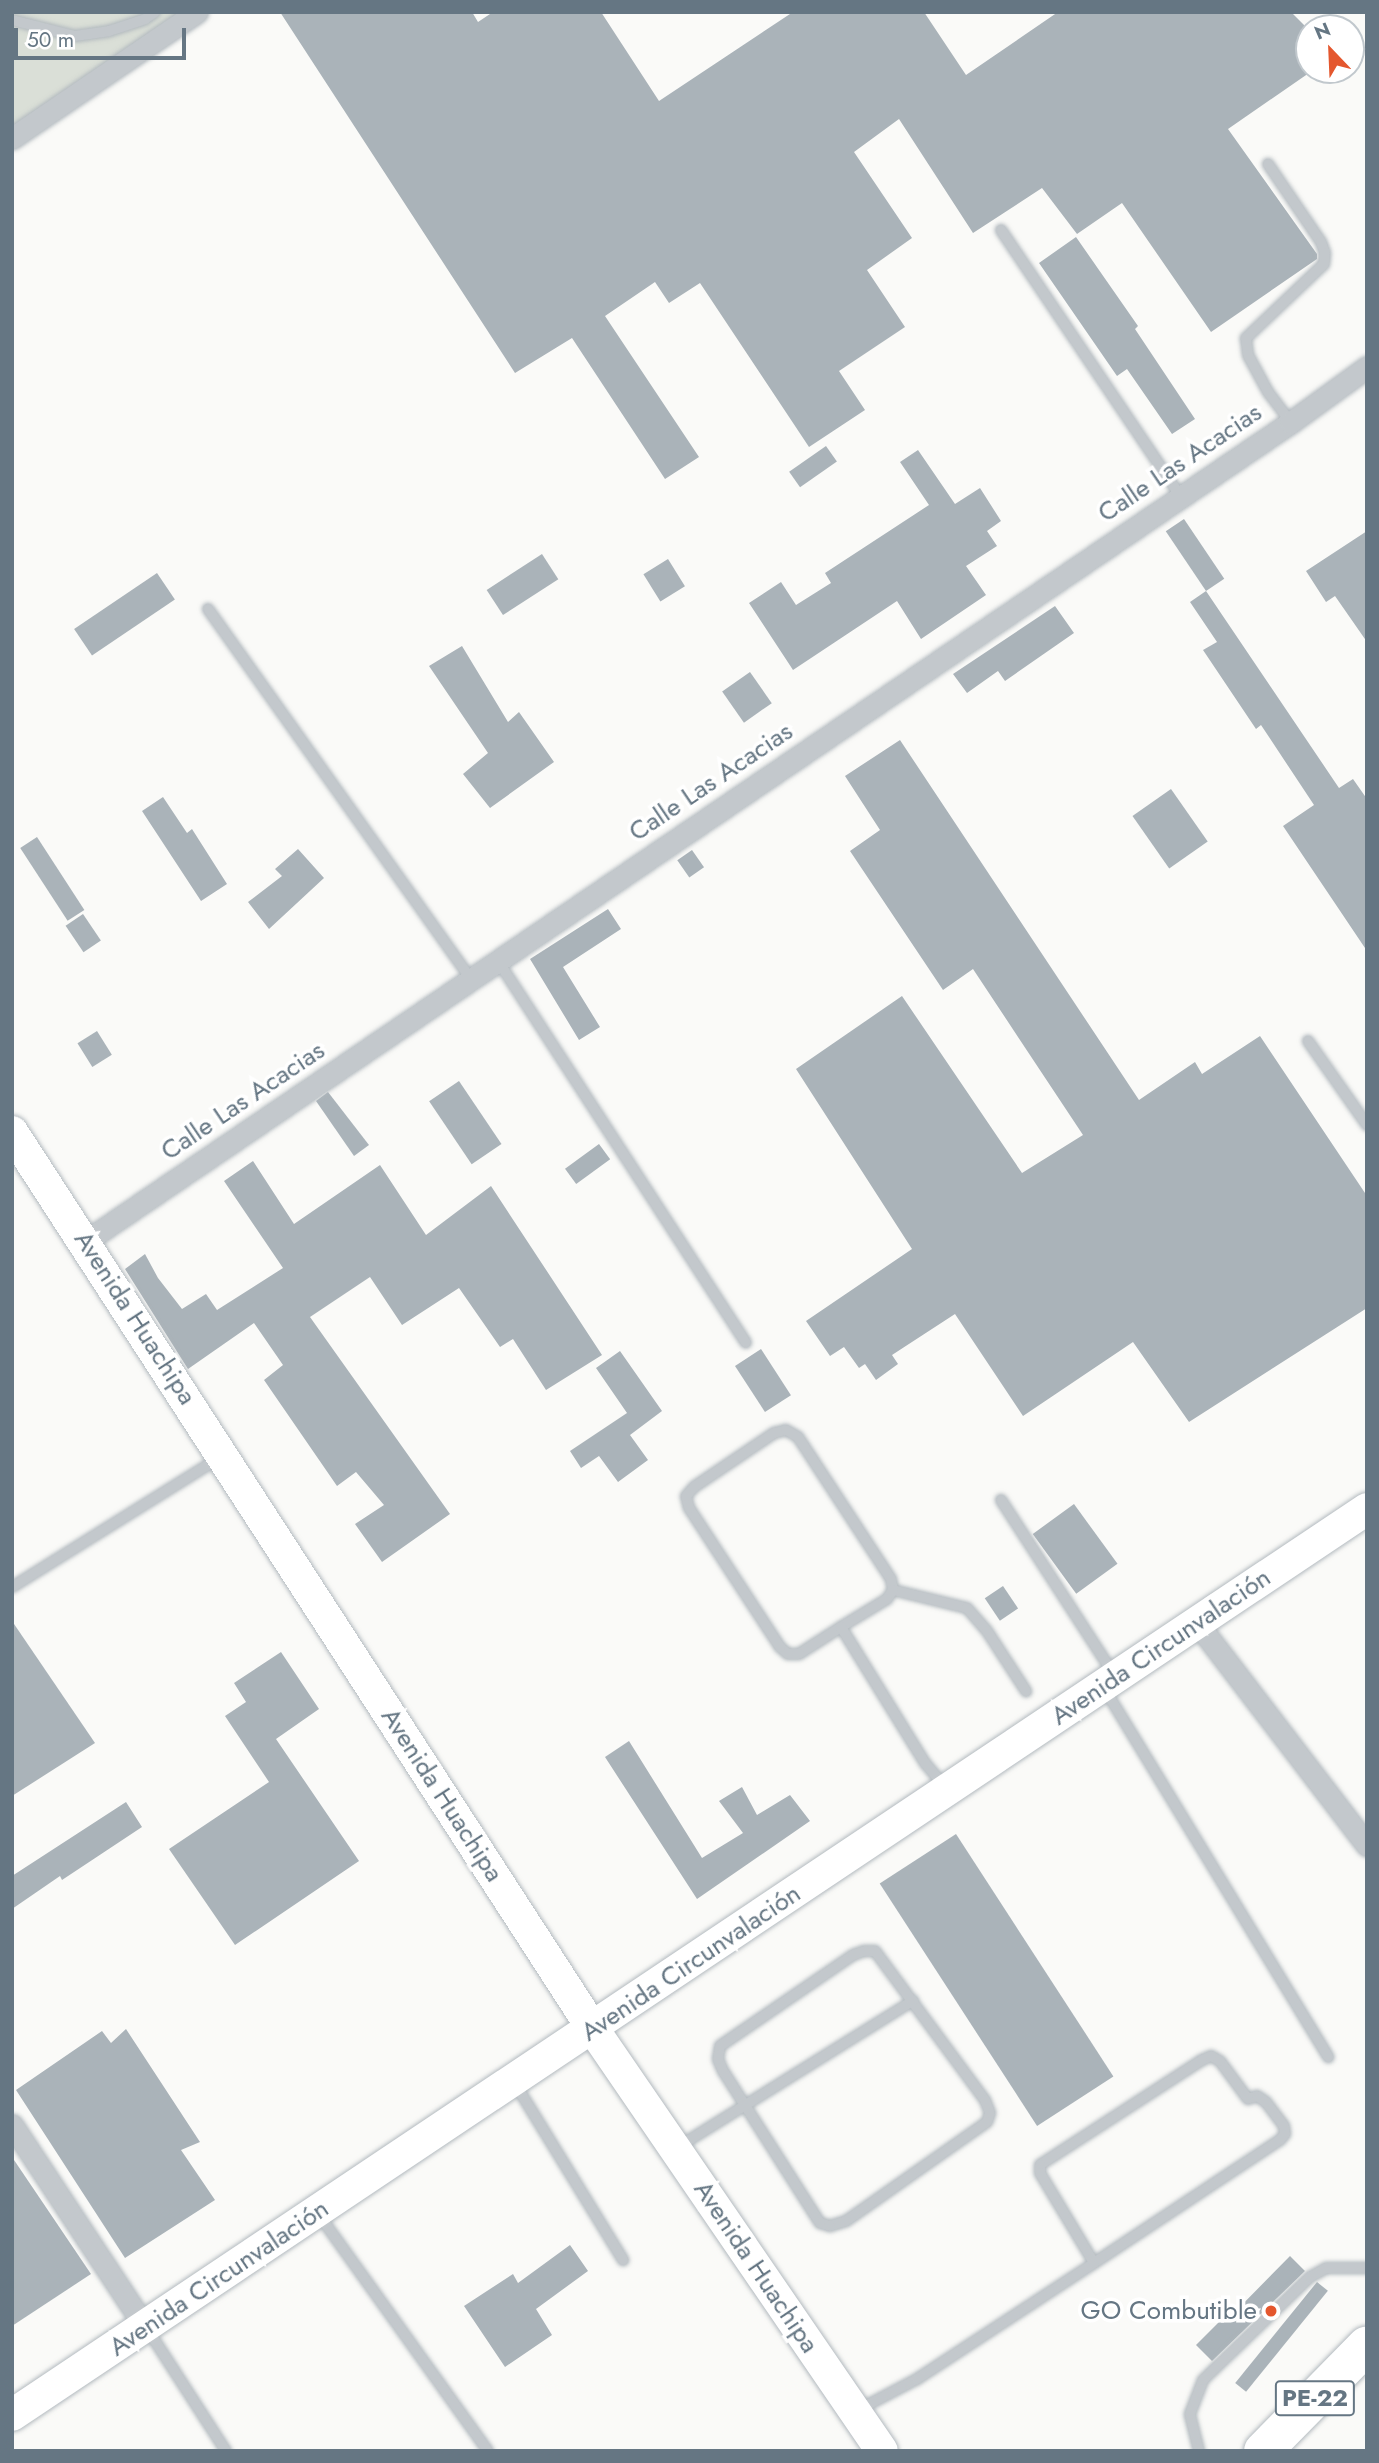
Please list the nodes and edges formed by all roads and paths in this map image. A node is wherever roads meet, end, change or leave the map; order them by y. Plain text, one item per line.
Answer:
1 (155, 12) edge
2 (197, 12) edge
3 (12, 20) edge
4 (12, 138) edge
5 (1268, 164) dead end
6 (1001, 230) dead end
7 (1367, 367) edge
8 (1291, 422) junction
9 (1181, 497) junction
10 (208, 608) dead end
11 (498, 961) junction
12 (471, 979) junction
13 (1308, 1041) dead end
14 (1367, 1125) edge
15 (13, 1135) edge
16 (86, 1241) junction
17 (746, 1343) dead end
18 (224, 1456) junction
19 (1001, 1500) dead end
20 (1367, 1509) edge
21 (12, 1587) edge
22 (893, 1590) junction
23 (1197, 1623) junction
24 (841, 1628) junction
25 (1109, 1681) junction
26 (1026, 1691) dead end
27 (948, 1791) junction
28 (1367, 1845) edge
29 (913, 2001) junction
30 (593, 2029) junction
31 (1328, 2057) dead end
32 (514, 2082) junction
33 (744, 2105) junction
34 (12, 2125) edge
35 (675, 2149) junction
36 (317, 2213) junction
37 (623, 2260) dead end
38 (1094, 2263) junction
39 (1367, 2268) edge
40 (145, 2326) junction
41 (1367, 2345) edge
42 (855, 2412) junction
43 (12, 2415) edge
44 (226, 2451) edge
45 (488, 2451) edge
46 (882, 2451) edge
47 (1199, 2451) edge
48 (1264, 2451) edge

1 - 3 lane
2 - 4 street
5 - 8 lane
6 - 9 lane
7 - 8 street, Calle Las Acacias
8 - 9 street, Calle Las Acacias
9 - 11 street, Calle Las Acacias
10 - 12 lane
11 - 12 street, Calle Las Acacias
11 - 17 lane
12 - 16 street, Calle Las Acacias
13 - 14 lane
15 - 16 street, Avenida Huachipa
16 - 18 street, Avenida Huachipa
18 - 21 lane
18 - 30 street, Avenida Huachipa
19 - 25 lane
20 - 23 street, Avenida Circunvalación
22 - 24 lane
22 - 24 lane
22 - 26 lane
23 - 25 street, Avenida Circunvalación
23 - 28 street
24 - 27 lane
25 - 27 street, Avenida Circunvalación
25 - 31 lane
27 - 30 street, Avenida Circunvalación
29 - 33 lane
29 - 33 lane
29 - 33 lane
30 - 32 street, Avenida Circunvalación
30 - 35 street, Avenida Huachipa
32 - 36 street, Avenida Circunvalación
32 - 37 lane
33 - 35 lane
34 - 40 street
35 - 42 street, Avenida Huachipa
36 - 40 street, Avenida Circunvalación
36 - 45 lane
38 - 38 lane
38 - 42 lane
39 - 47 lane
40 - 43 street, Avenida Circunvalación
40 - 44 lane
41 - 48 highway, PE-22
42 - 46 street, Avenida Huachipa

